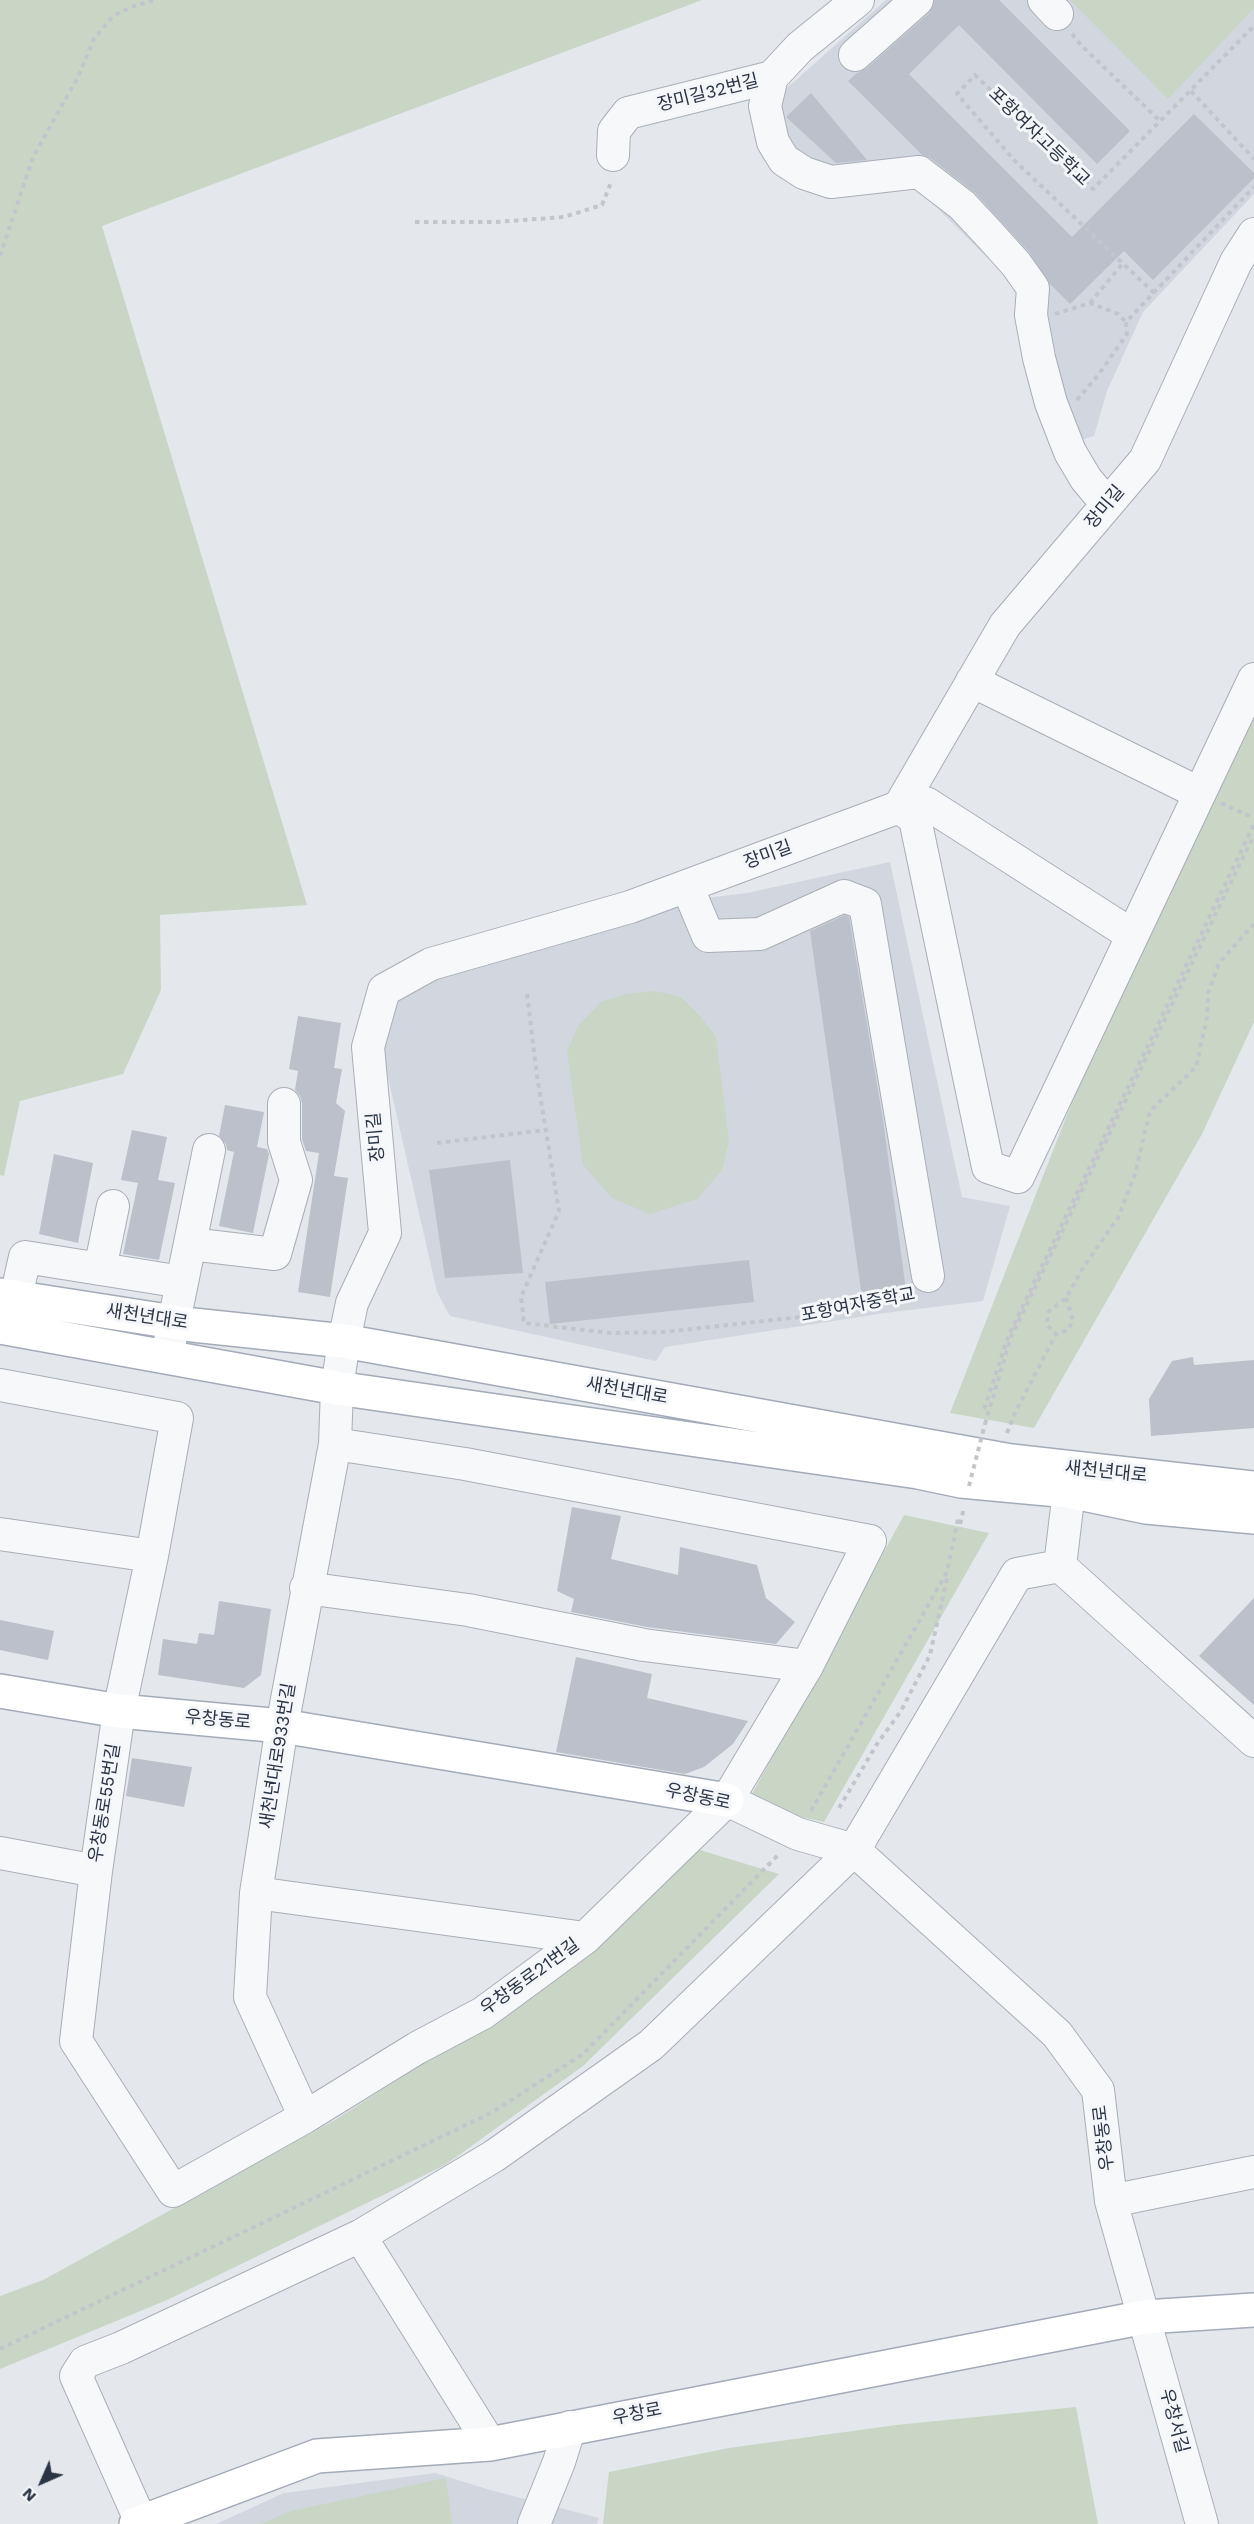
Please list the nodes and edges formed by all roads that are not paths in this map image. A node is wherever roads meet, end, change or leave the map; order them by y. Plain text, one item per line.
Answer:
1 (858, 0) edge
2 (917, 0) edge
3 (855, 55) dead end
4 (772, 77) junction
5 (613, 155) road end
6 (1254, 234) edge
7 (1107, 504) junction
8 (1254, 680) edge
9 (972, 681) junction
10 (1199, 793) junction
11 (899, 807) junction
12 (687, 886) junction
13 (1132, 935) junction
14 (284, 1104) dead end
15 (209, 1150) dead end
16 (113, 1206) dead end
17 (190, 1244) junction
18 (100, 1269) junction
19 (927, 1276) road end
20 (182, 1282) junction
21 (8, 1296) edge
22 (173, 1322) junction
23 (0, 1327) edge
24 (344, 1341) junction
25 (166, 1356) junction
26 (0, 1385) edge
27 (337, 1388) junction
28 (335, 1444) junction
29 (1254, 1488) edge
30 (1069, 1491) junction
31 (1254, 1517) edge
32 (0, 1534) edge
33 (152, 1556) junction
34 (1060, 1566) junction
35 (306, 1588) junction
36 (807, 1666) junction
37 (0, 1691) edge
38 (119, 1711) junction
39 (282, 1726) junction
40 (1254, 1741) edge
41 (727, 1800) junction
42 (854, 1850) junction
43 (0, 1853) edge
44 (96, 1871) junction
45 (256, 1893) junction
46 (585, 1938) junction
47 (305, 2116) junction
48 (1254, 2172) edge
49 (1111, 2201) junction
50 (360, 2236) junction
51 (1254, 2310) edge
52 (1145, 2317) junction
53 (570, 2427) junction
54 (490, 2444) junction
55 (139, 2523) edge
56 (534, 2524) edge
57 (1202, 2524) edge

1 - 4 street
2 - 3 street
4 - 5 street, 장미길32번길
4 - 7 street, 장미길32번길
6 - 7 street, 장미길
7 - 9 street, 장미길
8 - 10 street
9 - 10 street
9 - 11 street, 장미길
10 - 13 street
11 - 12 street, 장미길
11 - 13 street
11 - 13 street
12 - 19 street, 포항여자중학교
12 - 24 street, 장미길
14 - 17 street
15 - 17 street
16 - 18 street
17 - 20 street
18 - 20 street
18 - 21 street
20 - 22 street
21 - 22 main road, 새천년대로
22 - 24 main road, 새천년대로
22 - 25 street
23 - 25 main road, 새천년대로
24 - 27 street, 장미길
24 - 29 main road, 새천년대로
25 - 27 main road, 새천년대로
26 - 33 street, 우창동로55번길
27 - 28 street, 새천년대로933번길
27 - 30 main road, 새천년대로
28 - 35 street, 새천년대로933번길
28 - 36 street, 우창동로21번길
30 - 31 main road, 새천년대로
30 - 34 street
32 - 33 street
33 - 38 street, 우창동로55번길
34 - 40 street
34 - 42 street
35 - 36 street
35 - 39 street, 새천년대로933번길
36 - 41 street, 우창동로21번길
37 - 38 main road, 우창동로
38 - 39 main road, 우창동로
38 - 44 street, 우창동로55번길
39 - 41 main road, 우창동로
39 - 45 street, 새천년대로933번길
41 - 42 street, 우창동로
41 - 46 street, 우창동로21번길
42 - 49 street, 우창동로
42 - 50 street
43 - 44 street, 우창동로55번길
44 - 47 street, 우창동로21번길
45 - 46 street
45 - 47 street, 새천년대로933번길
46 - 47 street, 우창동로21번길
48 - 49 street
49 - 52 street, 우창동로
50 - 54 street
50 - 55 street
51 - 52 main road, 우창로
52 - 53 main road, 우창로
52 - 57 street, 우창서길
53 - 54 main road, 우창로
53 - 56 street
54 - 55 main road, 우창로

